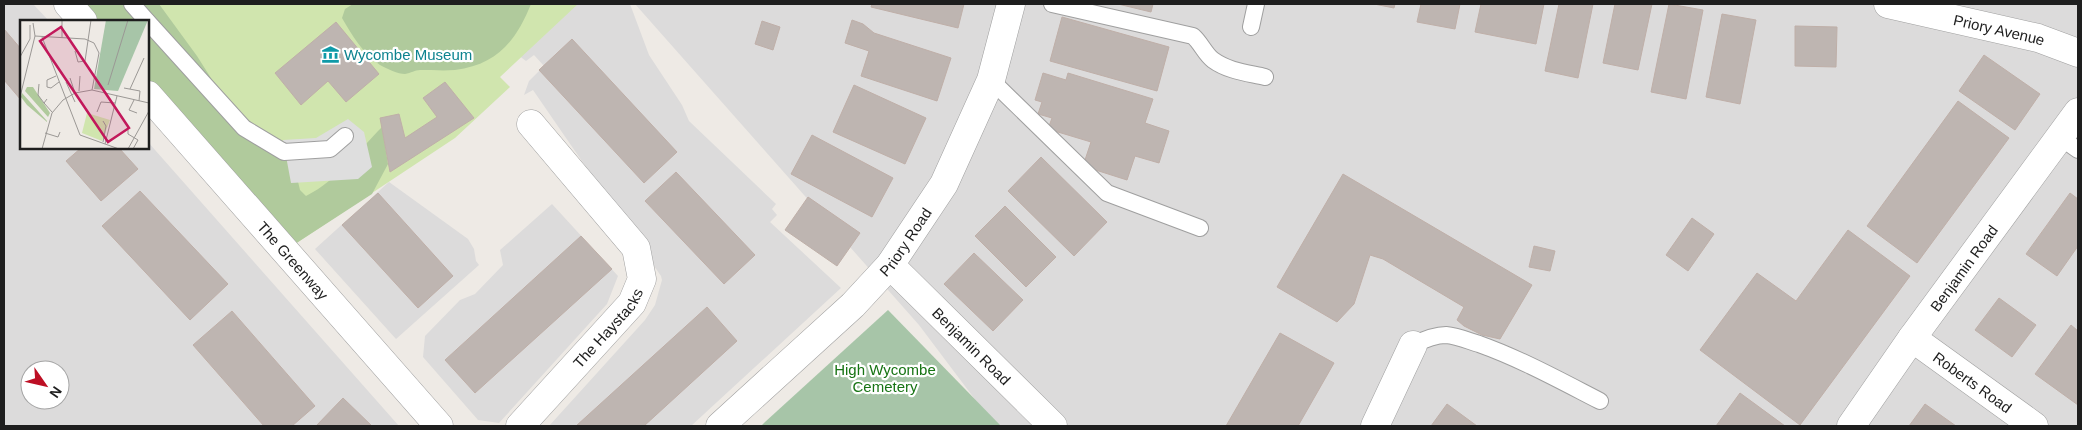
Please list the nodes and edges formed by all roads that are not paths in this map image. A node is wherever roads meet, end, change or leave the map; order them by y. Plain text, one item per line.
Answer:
1 (68, 4) edge
2 (132, 4) edge
3 (1011, 4) edge
4 (1052, 4) edge
5 (1256, 4) edge
6 (1888, 4) edge
7 (82, 20) edge
8 (146, 20) edge
9 (149, 23) edge
10 (1251, 27) dead end
11 (2078, 53) edge
12 (1265, 77) dead end
13 (991, 80) junction
14 (149, 95) edge
15 (2078, 112) edge
16 (531, 124) dead end
17 (345, 136) dead end
18 (2069, 144) edge
19 (1200, 228) dead end
20 (890, 265) junction
21 (1912, 338) junction
22 (1413, 345) joint
23 (1600, 401) dead end
24 (439, 426) edge
25 (520, 426) edge
26 (720, 426) edge
27 (1053, 426) edge
28 (1375, 426) edge
29 (1850, 426) edge
30 (2034, 426) edge

1 - 7 street
2 - 8 lane
3 - 13 street, Priory Road
4 - 12 lane
5 - 10 lane
6 - 11 street, Priory Avenue
9 - 17 lane
13 - 19 lane
13 - 20 street, Priory Road
14 - 24 street, The Greenway
15 - 18 street, Benjamin Road
16 - 25 street, The Haystacks
18 - 21 street, Benjamin Road
20 - 26 street, Priory Road
20 - 27 street, Benjamin Road
21 - 29 street, Benjamin Road
21 - 30 street, Roberts Road
22 - 23 lane
22 - 28 street

